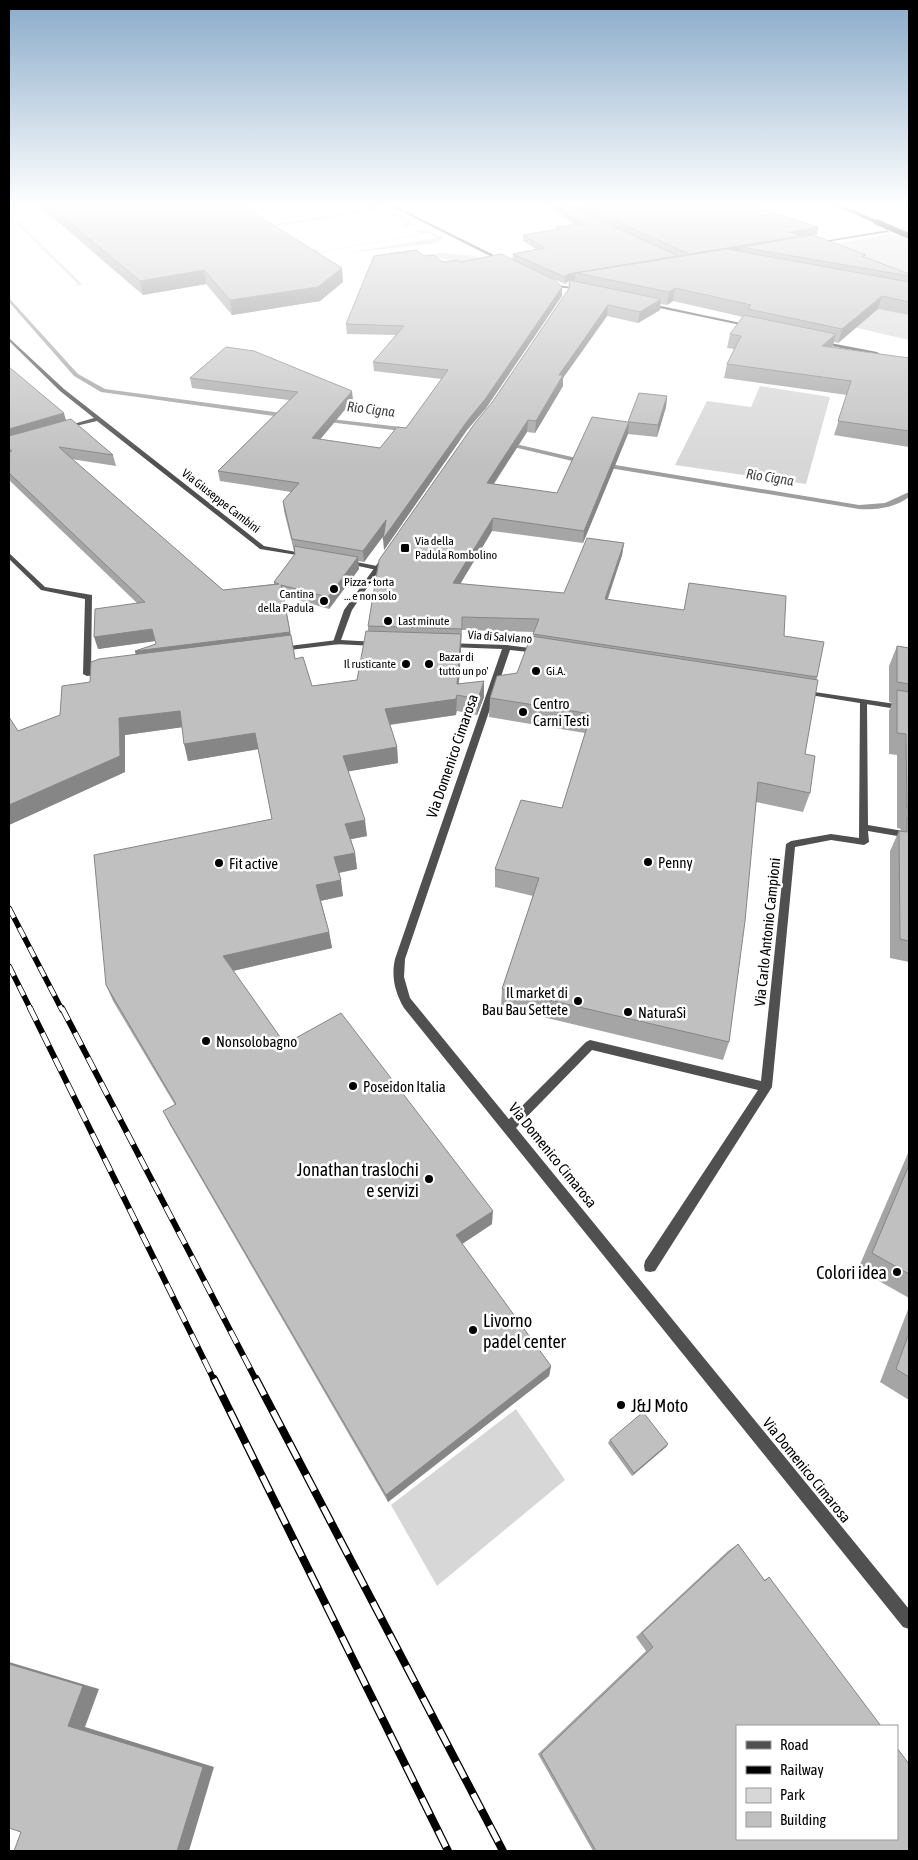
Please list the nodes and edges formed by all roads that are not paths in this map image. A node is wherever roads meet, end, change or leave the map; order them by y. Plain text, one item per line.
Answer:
1 (564, 292) edge
2 (566, 296) edge
3 (642, 302) edge
4 (760, 328) edge
5 (9, 339) edge
6 (818, 341) edge
7 (882, 356) edge
8 (97, 419) junction
9 (62, 429) edge
10 (388, 552) edge
11 (9, 555) edge
12 (310, 556) edge
13 (339, 561) edge
14 (377, 568) junction
15 (336, 642) junction
16 (381, 644) edge
17 (439, 645) edge
18 (507, 647) junction
19 (275, 649) edge
20 (546, 652) edge
21 (116, 670) edge
22 (794, 690) edge
23 (863, 702) junction
24 (909, 709) edge
25 (864, 827) junction
26 (909, 835) edge
27 (766, 1087) junction
28 (509, 1127) junction
29 (650, 1266) dead end
30 (909, 1621) edge

1 - 2 street
3 - 4 street
5 - 8 street, Via Giuseppe Cambini
6 - 7 street
8 - 9 street
8 - 12 street, Via Giuseppe Cambini
10 - 14 street
11 - 21 street
13 - 14 street
14 - 15 street
15 - 16 street
15 - 19 street
17 - 18 street, Via di Salviano
18 - 20 street, Via di Salviano
18 - 28 street, Via Domenico Cimarosa
22 - 23 street
23 - 24 street
23 - 25 street
25 - 26 street
25 - 27 street, Via Carlo Antonio Campioni
27 - 28 street
27 - 29 street, Via Carlo Antonio Campioni
28 - 30 street, Via Domenico Cimarosa

